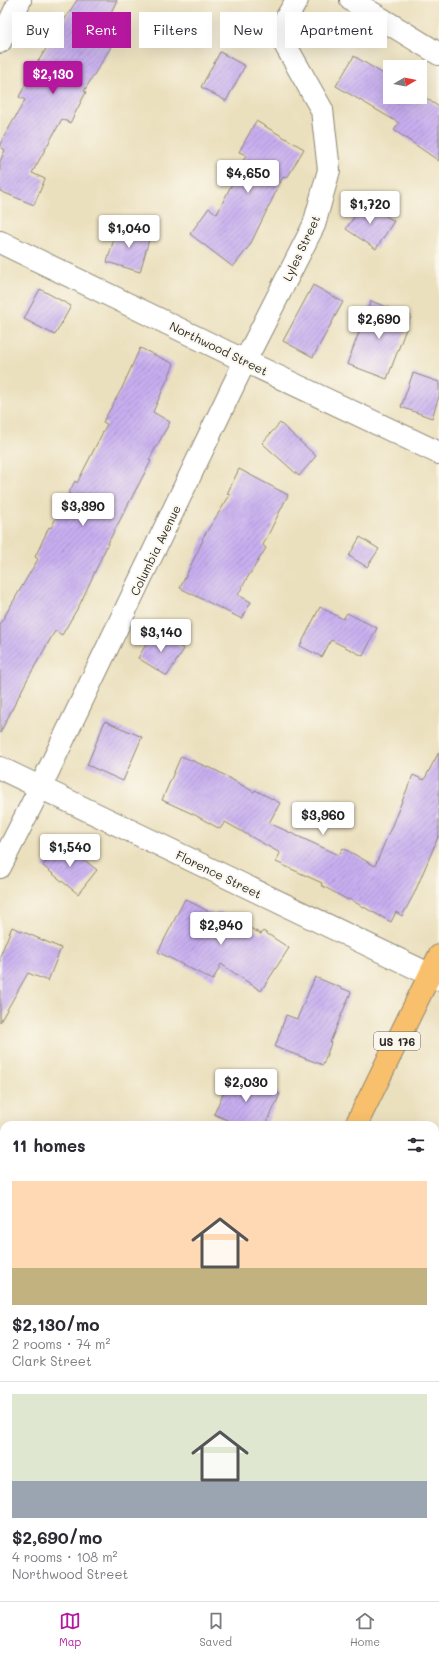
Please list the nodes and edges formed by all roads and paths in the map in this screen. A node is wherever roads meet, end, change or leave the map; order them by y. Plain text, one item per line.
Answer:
1 (20, 0) edge
2 (297, 0) edge
3 (351, 0) edge
4 (0, 42) edge
5 (439, 54) edge
6 (0, 242) edge
7 (245, 361) junction
8 (439, 453) edge
9 (0, 768) edge
10 (40, 788) junction
11 (0, 867) edge
12 (436, 970) edge
13 (358, 1121) edge

1 - 4 street
2 - 7 street, Lyles Street
3 - 5 street
6 - 7 street, Northwood Street
7 - 8 street, Northwood Street
7 - 10 street, Columbia Avenue
9 - 10 street, Florence Street
10 - 11 street, Columbia Avenue
10 - 12 street, Florence Street
12 - 13 main road, US 176

